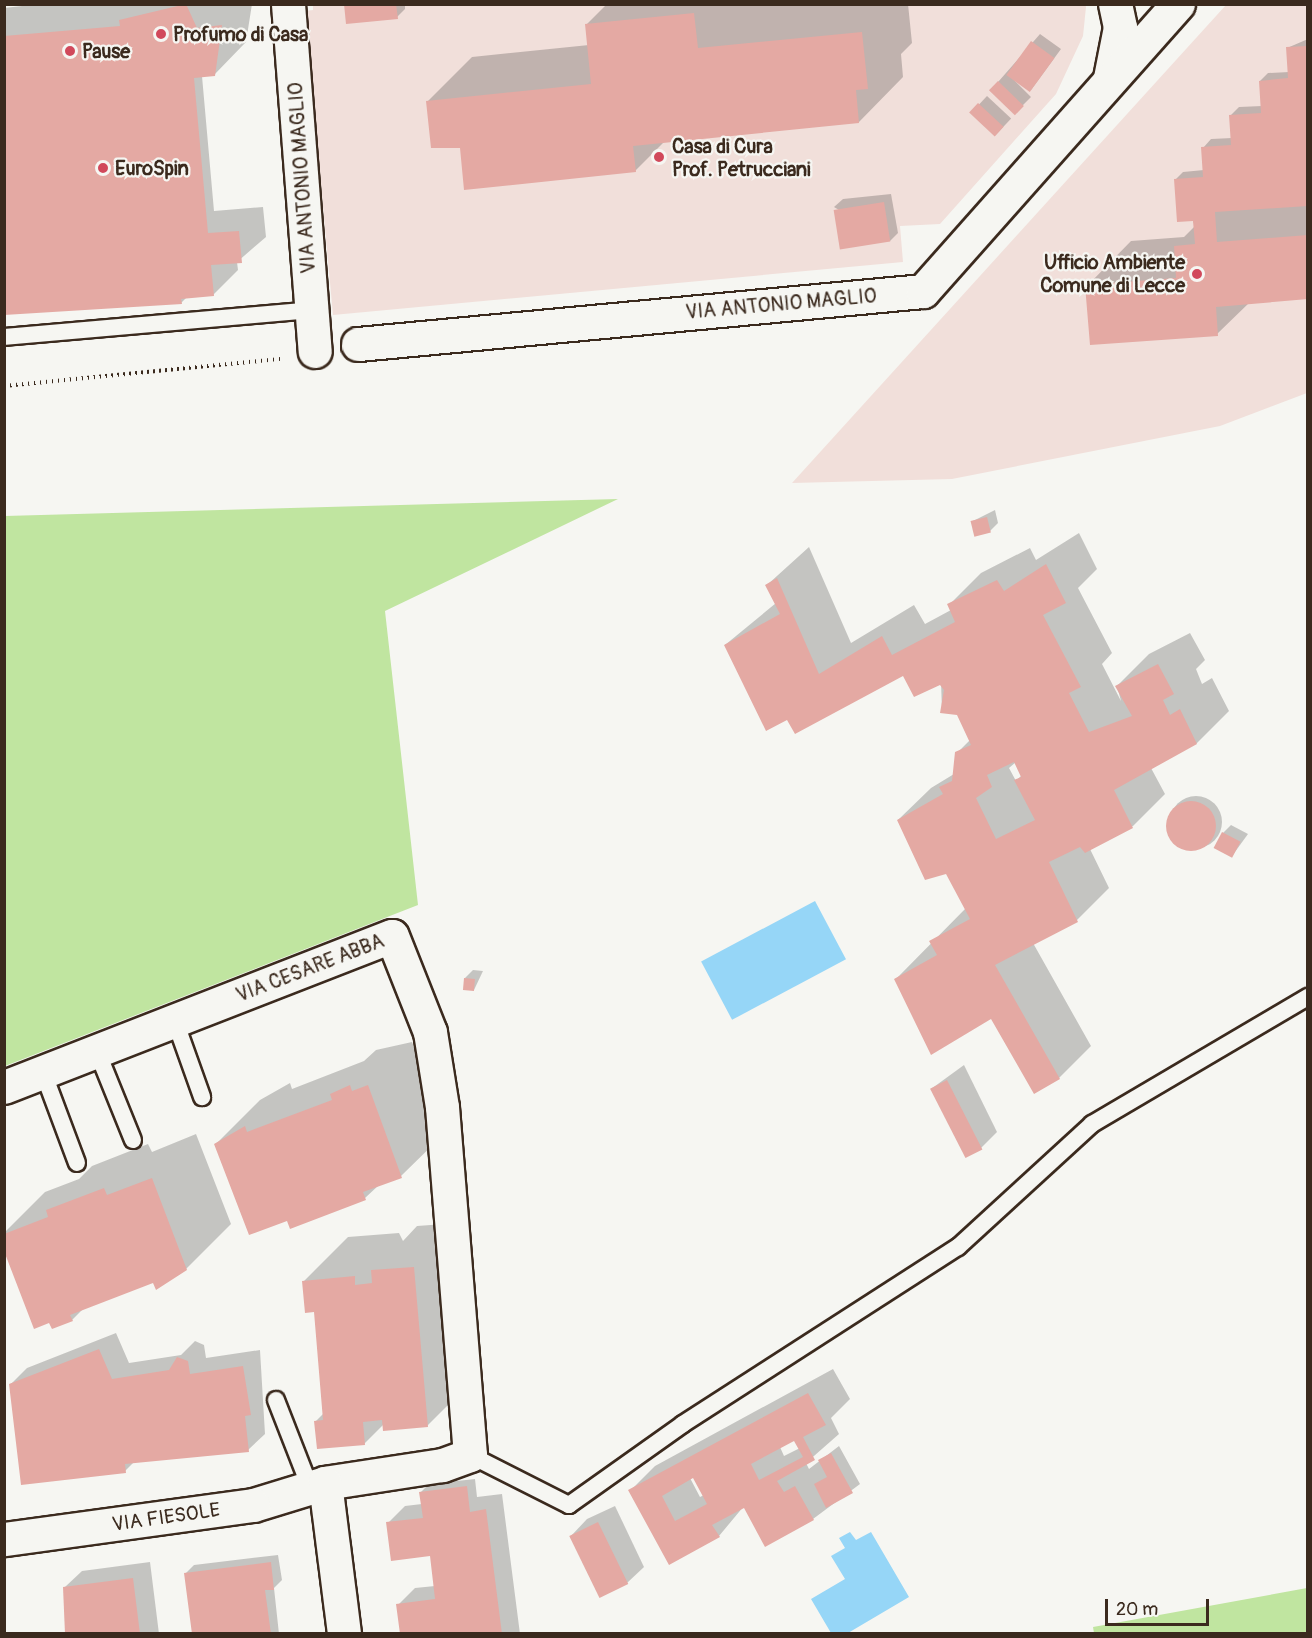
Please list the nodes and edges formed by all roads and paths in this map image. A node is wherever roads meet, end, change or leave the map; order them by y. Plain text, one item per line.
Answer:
1 (288, 4) edge
2 (1115, 4) edge
3 (1178, 4) edge
4 (1110, 80) junction
5 (299, 311) junction
6 (4, 337) edge
7 (358, 344) dead end
8 (315, 351) dead end
9 (4, 386) edge
10 (1308, 997) edge
11 (174, 1021) junction
12 (97, 1051) junction
13 (43, 1072) junction
14 (4, 1087) edge
15 (202, 1097) dead end
16 (133, 1140) dead end
17 (77, 1163) dead end
18 (276, 1400) dead end
19 (470, 1455) junction
20 (318, 1485) junction
21 (4, 1539) edge
22 (344, 1634) edge

1 - 5 street, VIA ANTONIO MAGLIO
2 - 4 street
3 - 4 street, VIA ANTONIO MAGLIO
4 - 7 street, VIA ANTONIO MAGLIO
5 - 6 lane
5 - 8 street, VIA ANTONIO MAGLIO
5 - 9 path
10 - 19 lane
11 - 12 street, VIA CESARE ABBA
11 - 15 lane
11 - 19 street, VIA CESARE ABBA
12 - 13 street, VIA CESARE ABBA
12 - 16 lane
13 - 14 street, VIA CESARE ABBA
13 - 17 lane
18 - 20 lane
19 - 20 street, VIA FIESOLE
20 - 21 street, VIA FIESOLE
20 - 22 street

